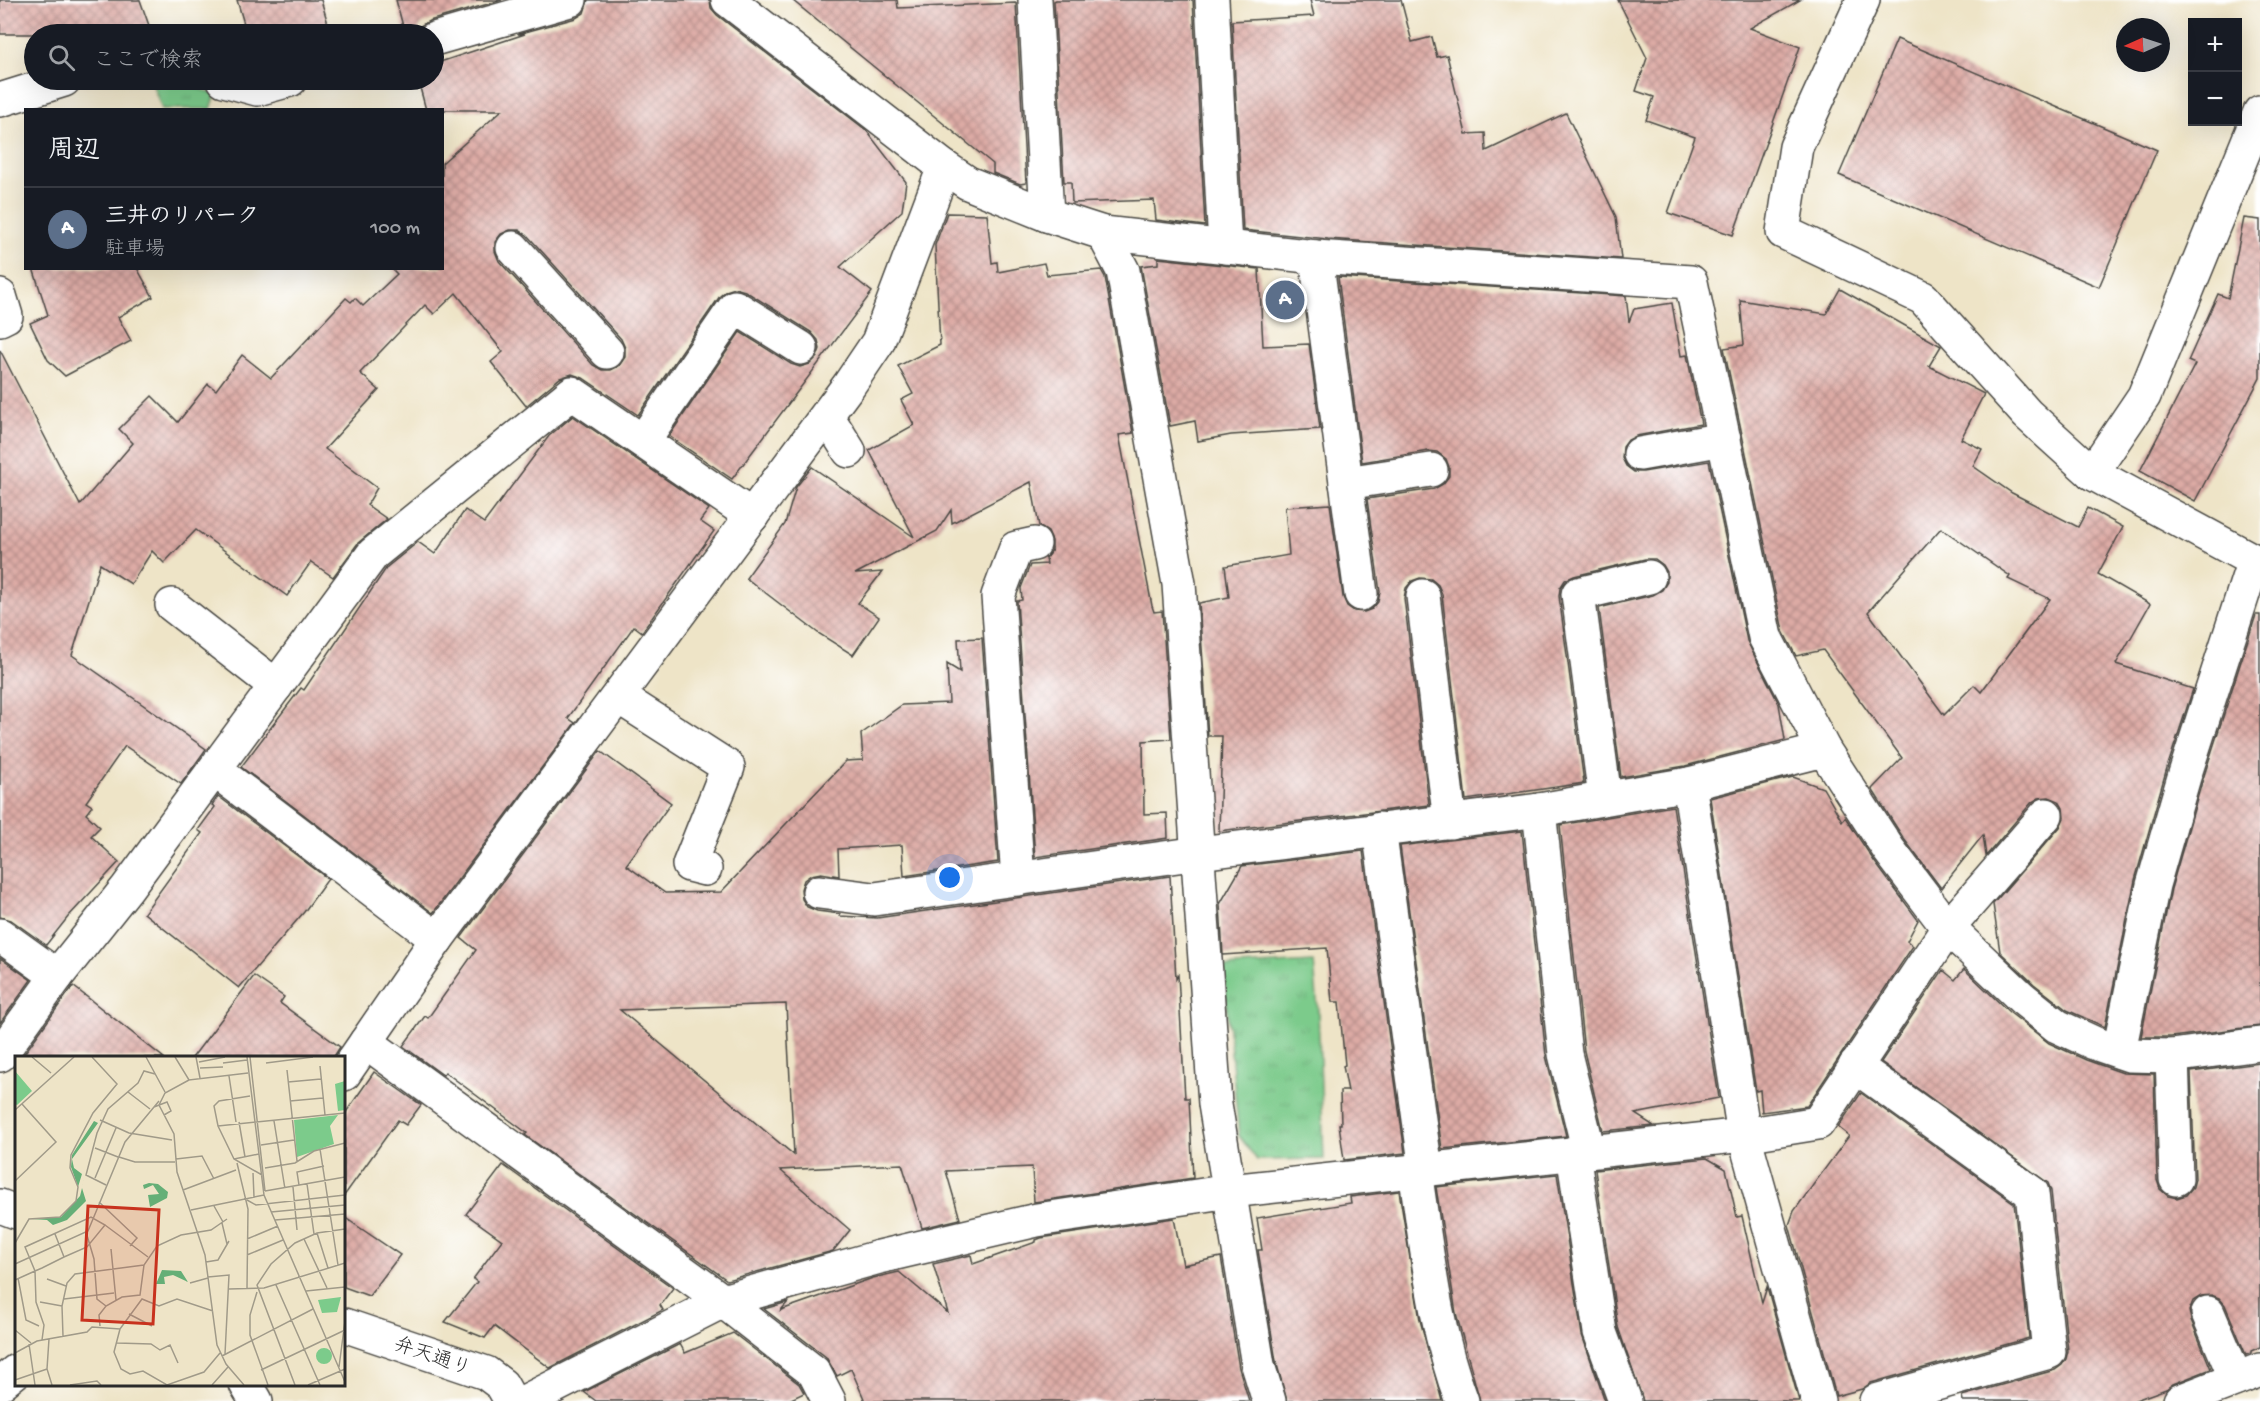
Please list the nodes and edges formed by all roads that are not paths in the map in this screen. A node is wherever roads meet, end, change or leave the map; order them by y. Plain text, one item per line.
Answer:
1 (570, 0) edge
2 (728, 0) edge
3 (1035, 0) edge
4 (1212, 0) edge
5 (1863, 0) edge
6 (444, 36) edge
7 (32, 90) edge
8 (0, 100) edge
9 (2260, 112) edge
10 (944, 167) junction
11 (1047, 216) junction
12 (1103, 233) junction
13 (1225, 247) junction
14 (513, 248) dead end
15 (1316, 257) junction
16 (0, 296) edge
17 (0, 319) edge
18 (801, 348) dead end
19 (607, 351) dead end
20 (827, 416) junction
21 (1724, 440) junction
22 (643, 441) junction
23 (849, 451) dead end
24 (1640, 454) dead end
25 (1431, 470) dead end
26 (2092, 473) junction
27 (1346, 483) junction
28 (752, 516) junction
29 (1034, 544) dead end
30 (2257, 562) edge
31 (1649, 578) dead end
32 (1361, 594) dead end
33 (1423, 596) dead end
34 (172, 606) dead end
35 (276, 686) junction
36 (619, 697) junction
37 (1824, 750) junction
38 (215, 770) junction
39 (1689, 784) junction
40 (1605, 798) junction
41 (1539, 810) junction
42 (2046, 816) dead end
43 (1450, 822) junction
44 (1379, 829) junction
45 (1199, 853) junction
46 (705, 869) dead end
47 (1017, 879) junction
48 (819, 892) dead end
49 (1948, 928) junction
50 (0, 935) edge
51 (437, 939) junction
52 (57, 976) junction
53 (366, 1042) junction
54 (2260, 1044) edge
55 (2119, 1051) junction
56 (0, 1055) edge
57 (2172, 1056) junction
58 (1855, 1065) junction
59 (345, 1073) edge
60 (1744, 1135) junction
61 (1581, 1153) junction
62 (1421, 1170) junction
63 (2176, 1179) dead end
64 (1230, 1191) junction
65 (0, 1206) edge
66 (15, 1212) edge
67 (723, 1301) junction
68 (2208, 1313) dead end
69 (345, 1325) edge
70 (15, 1372) edge
71 (2248, 1374) edge
72 (0, 1384) edge
73 (247, 1386) edge
74 (256, 1401) edge
75 (511, 1401) edge
76 (526, 1401) edge
77 (829, 1401) edge
78 (1269, 1401) edge
79 (1462, 1401) edge
80 (1625, 1401) edge
81 (1818, 1401) edge
82 (1876, 1401) edge
83 (2180, 1401) edge

1 - 6 street
2 - 10 street
3 - 11 street
4 - 13 street
5 - 26 street
7 - 8 street
9 - 26 street
10 - 11 street
10 - 20 street
11 - 12 street
12 - 13 street
12 - 45 street
13 - 15 street
14 - 19 street
15 - 21 street
15 - 27 street
16 - 17 street
18 - 22 street
20 - 23 street
20 - 28 street
21 - 24 street
21 - 37 street
22 - 28 street
22 - 35 street
25 - 27 street
26 - 30 street
27 - 32 street
28 - 36 street
29 - 47 street
30 - 55 street
31 - 40 street
33 - 43 street
34 - 35 street
35 - 38 street
36 - 46 street
36 - 51 street
37 - 39 street
37 - 49 street
38 - 51 street
38 - 52 street
39 - 40 street
39 - 60 street
40 - 41 street
41 - 43 street
41 - 61 street
42 - 49 street
43 - 44 street
44 - 45 street
44 - 62 street
45 - 47 street
45 - 64 street
47 - 48 street
49 - 55 street
49 - 58 street
50 - 52 street
51 - 53 street
52 - 56 street
53 - 59 street
53 - 67 street
54 - 57 street
55 - 57 street
57 - 63 street
58 - 60 street
58 - 82 street
60 - 61 street
60 - 81 street
61 - 62 street
61 - 80 street
62 - 64 street
62 - 79 street
64 - 67 street
64 - 78 street
65 - 66 street
67 - 76 street
67 - 77 street
68 - 71 street
69 - 75 street, 弁天通り
70 - 72 street
71 - 83 street
73 - 74 street

